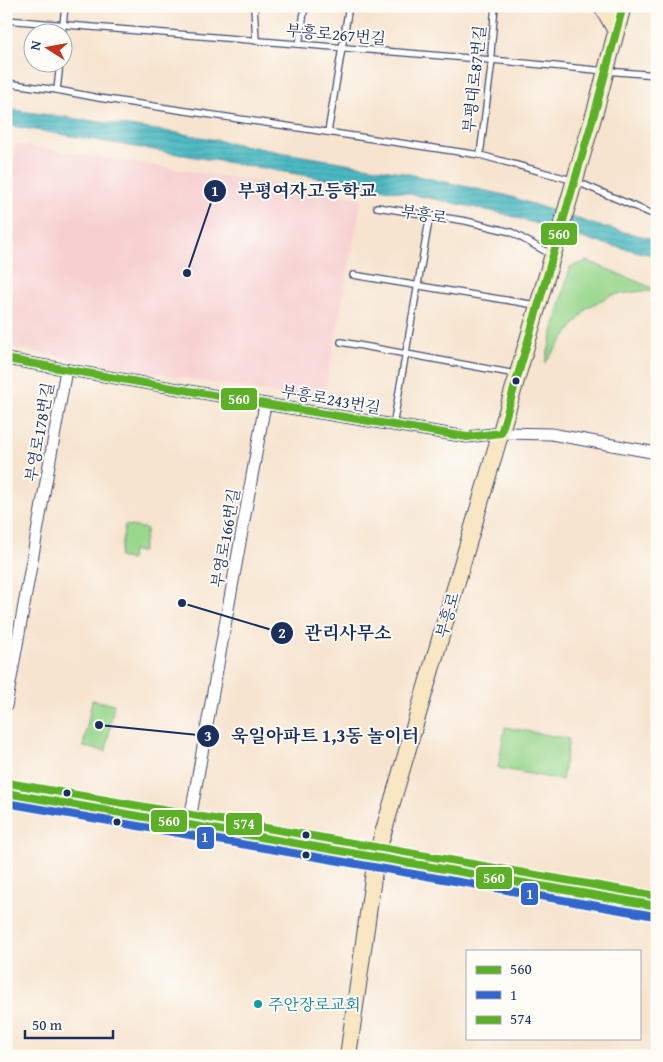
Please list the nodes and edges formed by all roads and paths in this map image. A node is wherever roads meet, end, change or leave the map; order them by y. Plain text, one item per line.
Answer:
1 (65, 6) edge
2 (254, 6) edge
3 (306, 6) edge
4 (349, 6) edge
5 (495, 6) edge
6 (602, 6) edge
7 (623, 6) edge
8 (6, 20) edge
9 (29, 22) edge
10 (63, 22) edge
11 (72, 26) edge
12 (616, 31) junction
13 (256, 41) junction
14 (299, 44) junction
15 (342, 48) junction
16 (492, 60) junction
17 (606, 71) junction
18 (59, 72) edge
19 (657, 75) edge
20 (6, 83) edge
21 (57, 90) junction
22 (328, 132) junction
23 (480, 155) junction
24 (574, 182) junction
25 (378, 207) dead end
26 (430, 215) junction
27 (657, 216) edge
28 (553, 256) junction
29 (354, 275) dead end
30 (418, 286) junction
31 (538, 306) junction
32 (341, 342) dead end
33 (406, 354) junction
34 (6, 359) edge
35 (66, 370) junction
36 (518, 374) junction
37 (265, 404) junction
38 (394, 426) junction
39 (501, 433) junction
40 (657, 453) edge
41 (6, 706) edge
42 (6, 793) edge
43 (189, 825) junction
44 (376, 857) junction
45 (657, 906) edge
46 (348, 1056) edge

1 - 10 lane
2 - 13 lane
3 - 14 lane
4 - 15 lane
5 - 16 lane, 부평대로87번길
6 - 12 main road
7 - 12 main road, 부흥로
8 - 9 lane, 부흥로267번길
11 - 13 lane, 부흥로267번길
12 - 17 main road, 부흥로
13 - 14 lane, 부흥로267번길
14 - 15 lane, 부흥로267번길
15 - 16 lane, 부흥로267번길
15 - 22 lane
16 - 17 lane, 부흥로267번길
16 - 23 lane, 부평대로87번길
17 - 19 lane, 부흥로267번길
17 - 24 main road, 부흥로
18 - 21 lane
20 - 21 lane
21 - 22 lane
22 - 23 lane
23 - 24 lane
24 - 27 lane
24 - 28 main road, 부흥로
25 - 26 lane, 부흥로
26 - 28 lane, 부흥로
26 - 30 lane
28 - 31 main road, 부흥로
29 - 30 lane
30 - 31 lane
30 - 33 lane
31 - 36 main road, 부흥로
32 - 33 lane
33 - 36 lane
33 - 38 lane
34 - 35 street, 부흥로243번길
35 - 37 street, 부흥로243번길
35 - 41 street, 부영로178번길
36 - 39 main road, 부흥로
37 - 38 street, 부흥로243번길
37 - 43 street, 부영로166번길
38 - 39 street, 부흥로243번길
39 - 40 street, 부흥로243번길
39 - 44 main road, 부흥로
42 - 43 main road
43 - 44 main road
44 - 45 main road
44 - 46 main road, 부흥로

